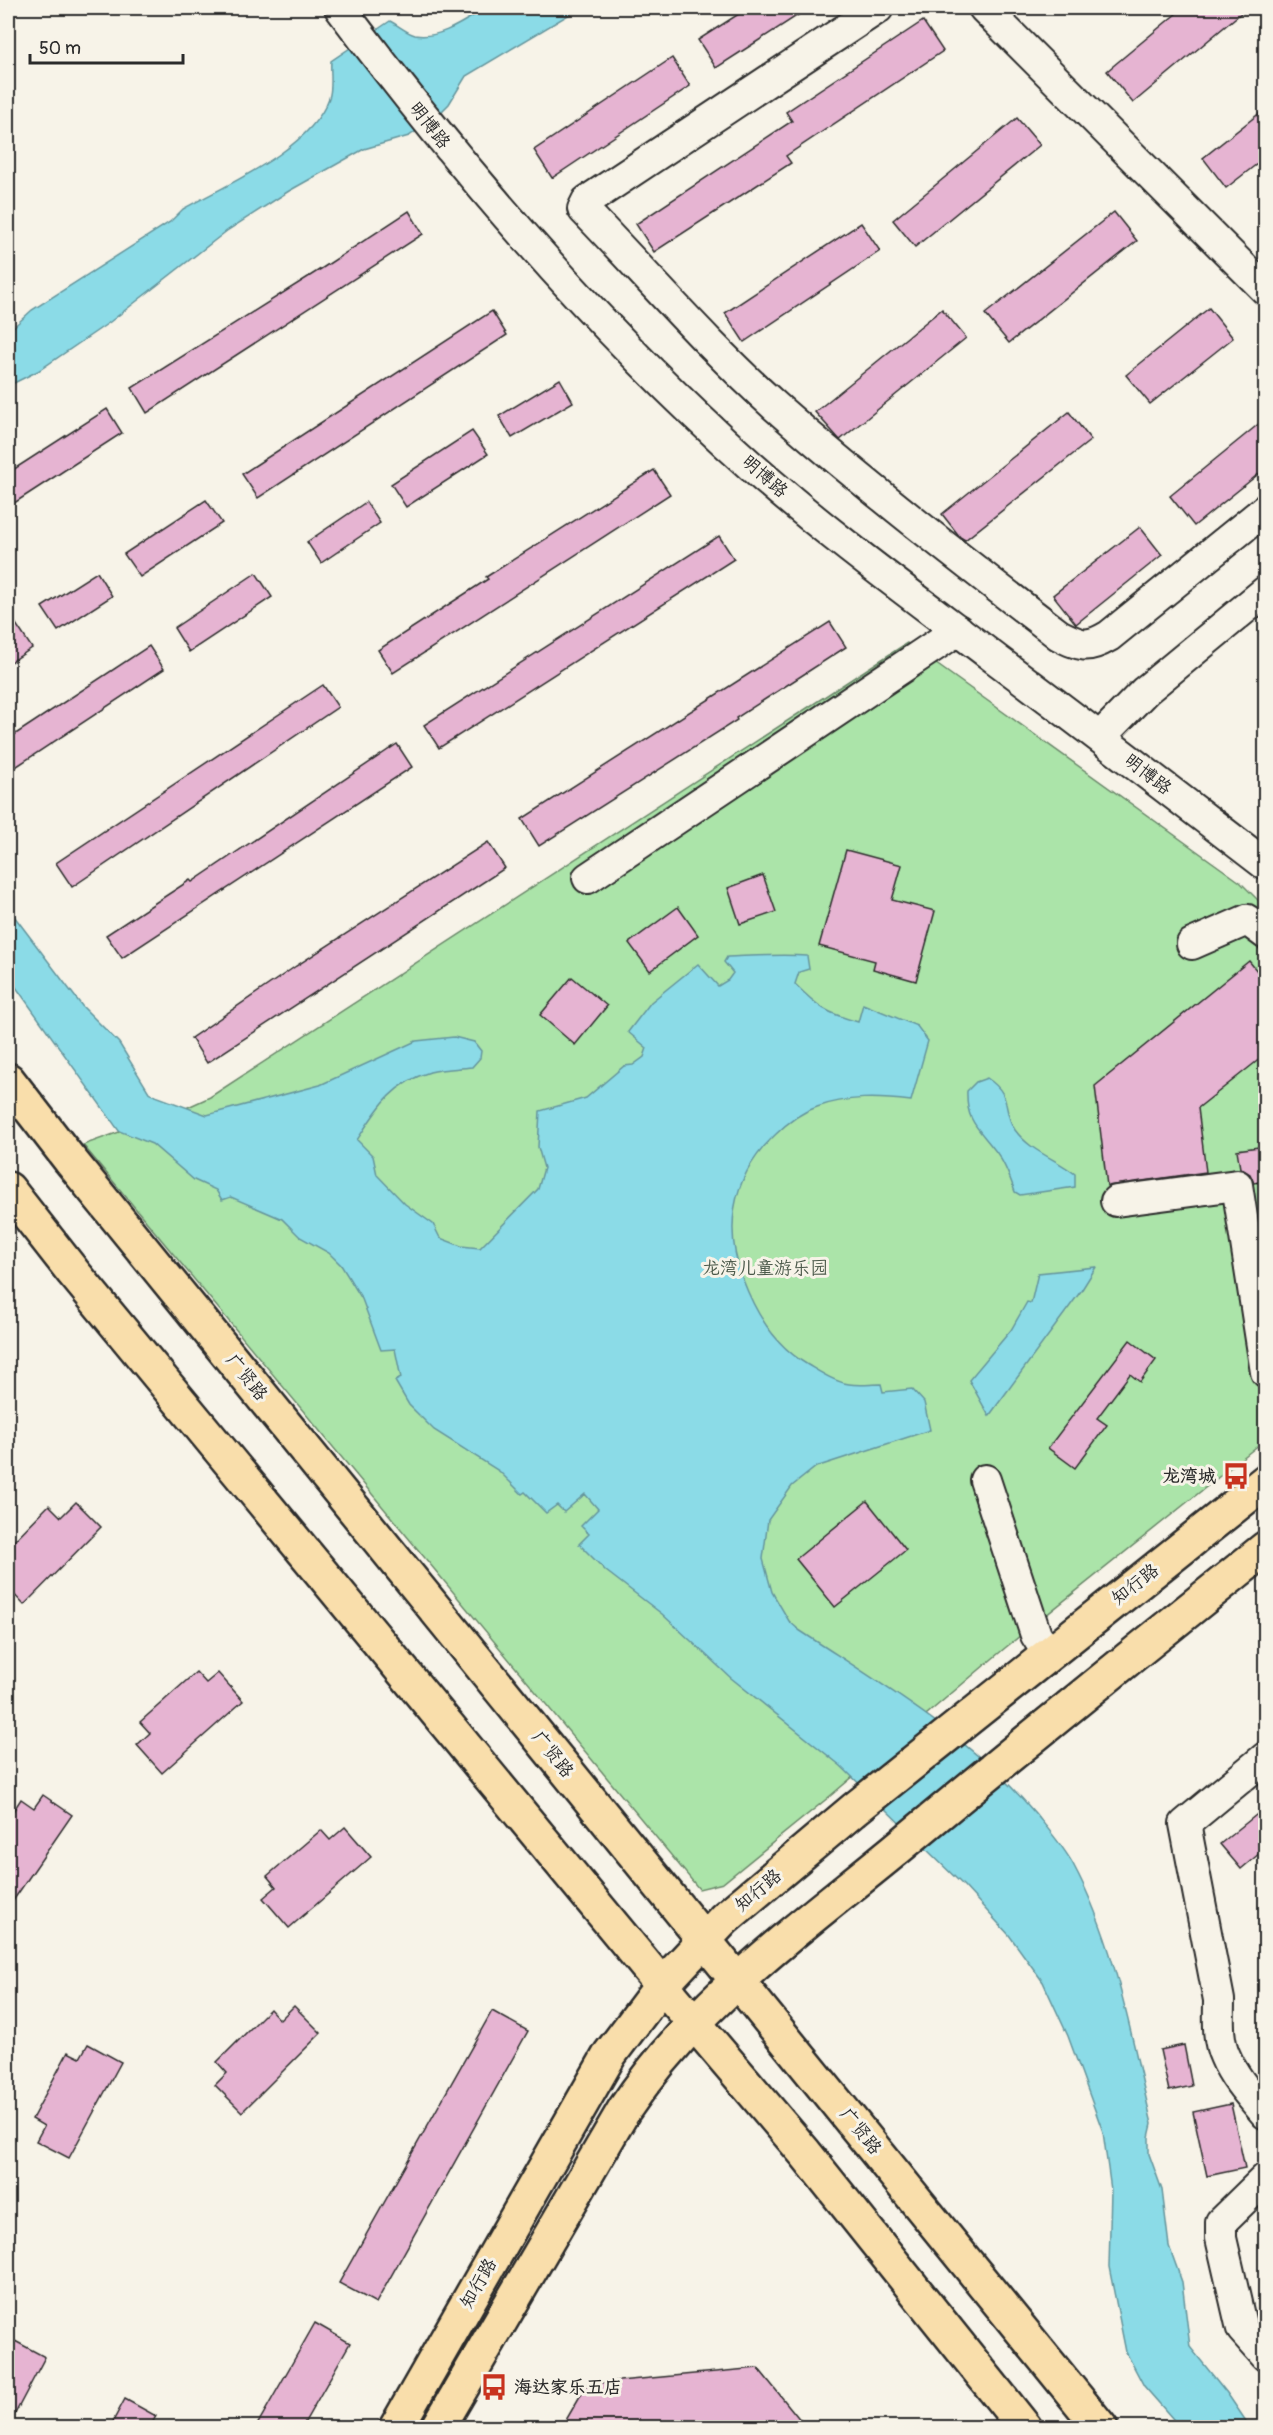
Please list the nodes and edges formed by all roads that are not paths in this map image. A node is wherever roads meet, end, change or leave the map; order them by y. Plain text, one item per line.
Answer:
1 (878, 8) edge
2 (984, 8) edge
3 (344, 13) edge
4 (1266, 290) edge
5 (1266, 509) edge
6 (1266, 591) edge
7 (958, 630) junction
8 (1100, 737) junction
9 (1266, 865) edge
10 (588, 878) dead end
11 (1266, 934) edge
12 (1192, 944) dead end
13 (8, 1080) edge
14 (8, 1189) edge
15 (1253, 1198) edge
16 (1116, 1201) dead end
17 (1266, 1372) edge
18 (985, 1480) dead end
19 (1266, 1481) edge
20 (1266, 1548) edge
21 (1048, 1654) junction
22 (1266, 1757) edge
23 (705, 1940) junction
24 (737, 1978) junction
25 (662, 1985) junction
26 (694, 2022) junction
27 (1266, 2114) edge
28 (1266, 2178) edge
29 (1266, 2356) edge
30 (396, 2427) edge
31 (438, 2427) edge
32 (1025, 2427) edge
33 (1101, 2427) edge

1 - 5 street
2 - 4 street
3 - 7 street, 明博路
6 - 8 street
7 - 8 street, 明博路
7 - 10 street
8 - 9 street, 明博路
11 - 12 street
13 - 23 main road, 广贤路
14 - 25 main road
15 - 16 street
15 - 17 street
18 - 21 street
19 - 21 main road, 知行路
20 - 24 main road
21 - 23 main road, 知行路
22 - 27 street
23 - 24 main road, 广贤路
23 - 25 main road, 知行路
24 - 26 main road
24 - 33 main road, 广贤路
25 - 26 main road
25 - 30 main road, 知行路
26 - 31 main road
26 - 32 main road
28 - 29 street

